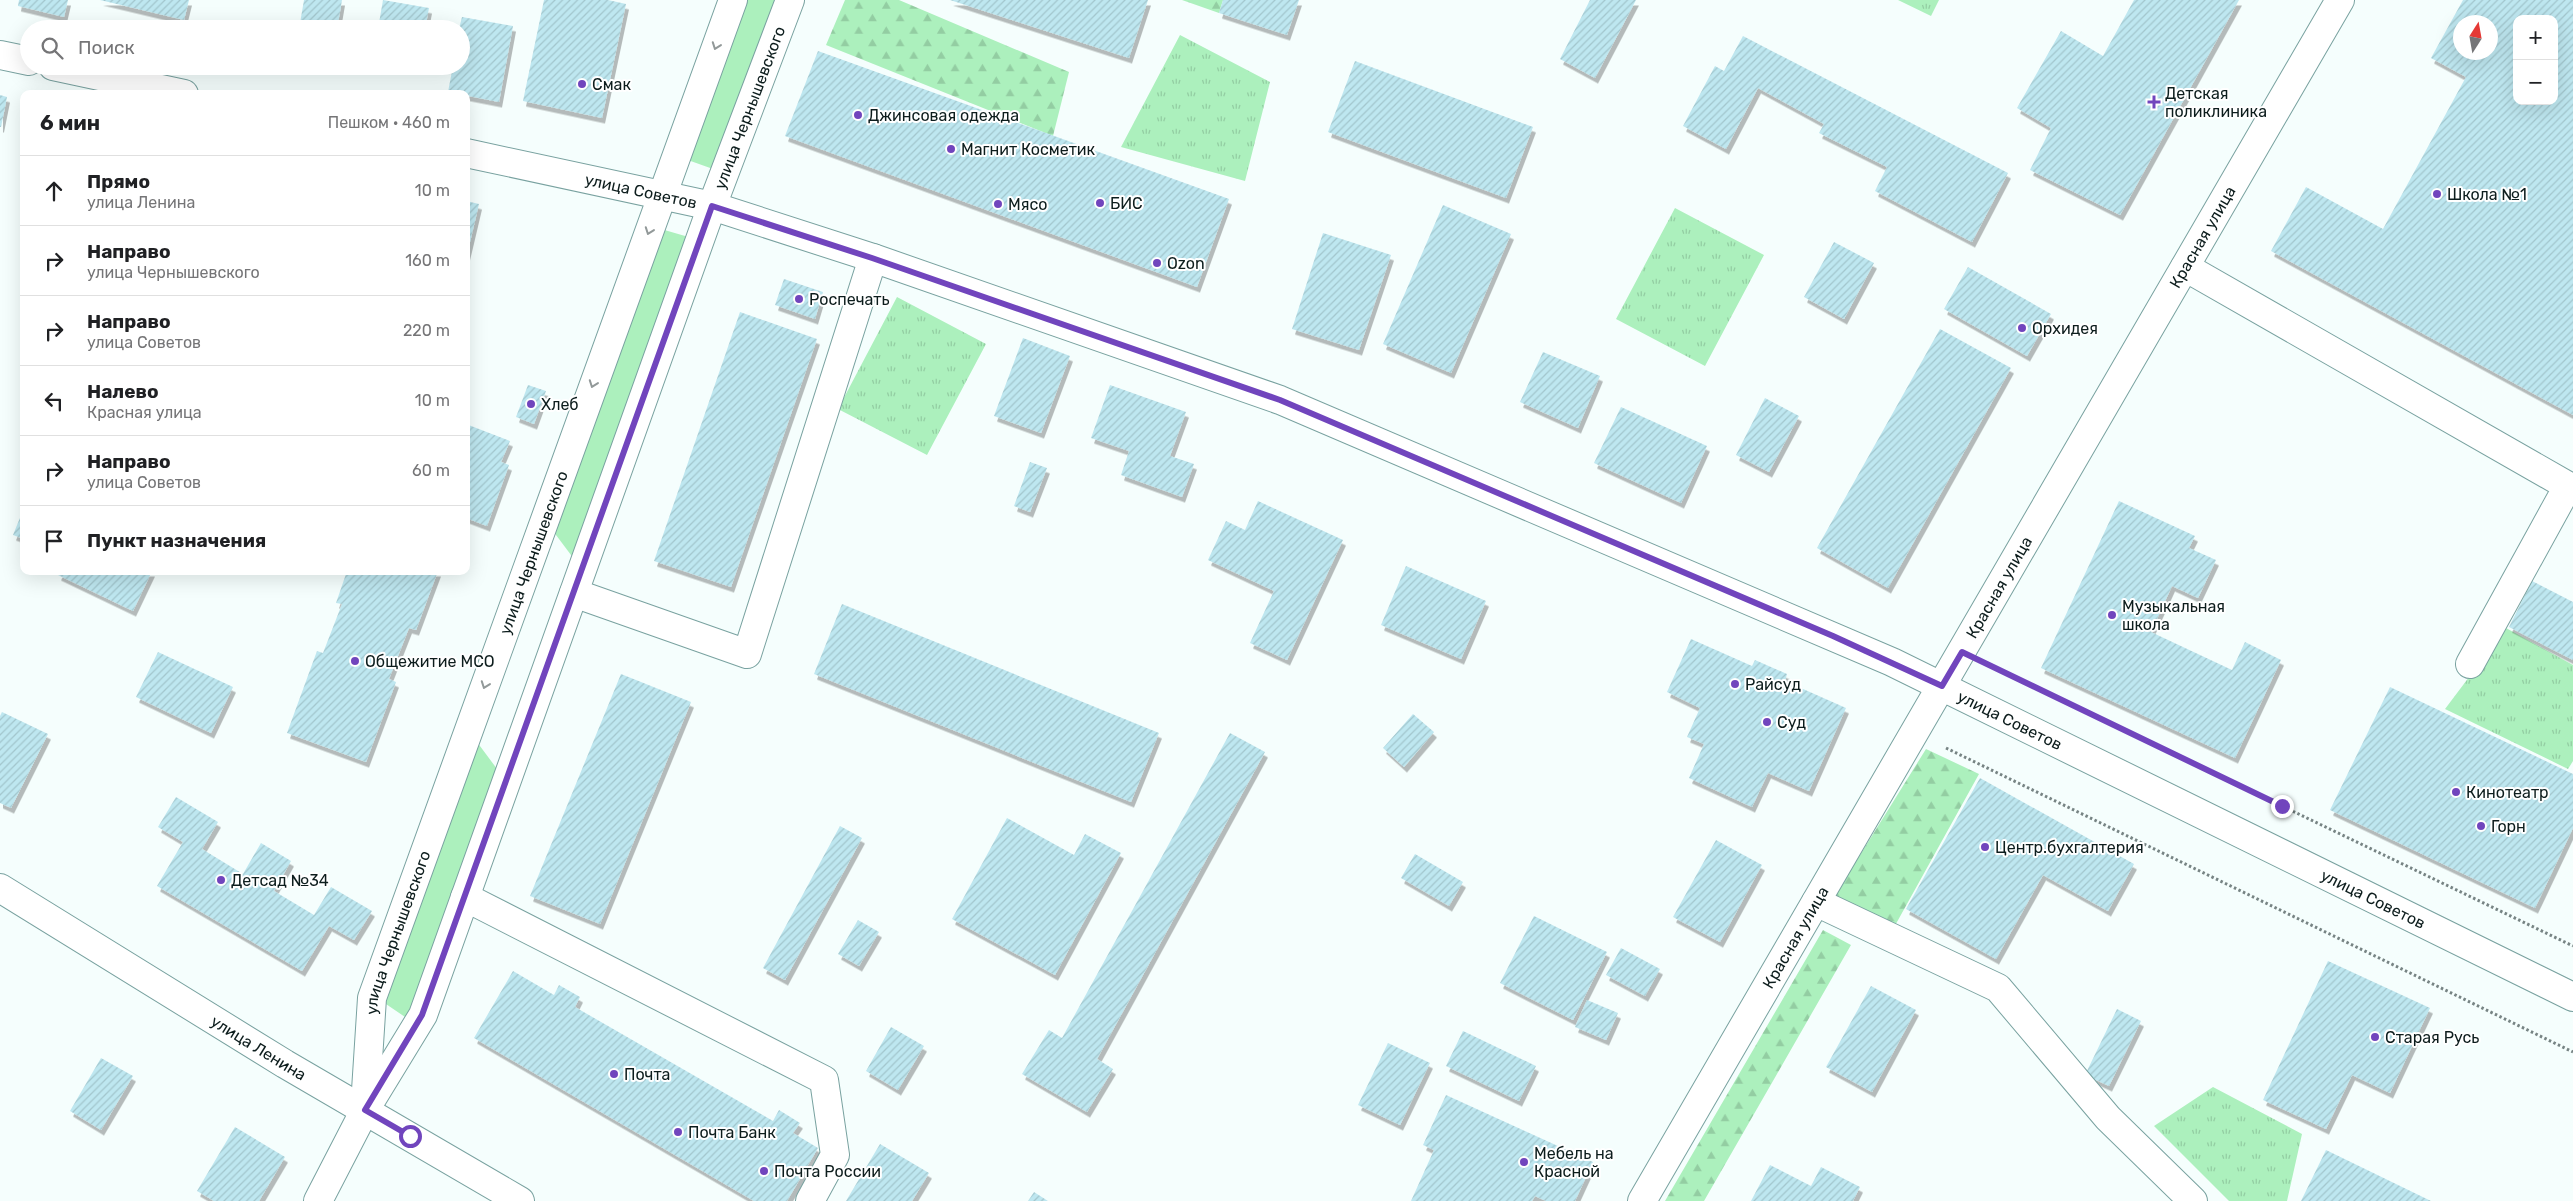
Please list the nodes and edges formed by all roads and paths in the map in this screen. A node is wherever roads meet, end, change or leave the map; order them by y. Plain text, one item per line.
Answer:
1 (733, 0) edge
2 (790, 0) edge
3 (2340, 0) edge
4 (0, 55) edge
5 (20, 59) edge
6 (95, 75) edge
7 (165, 90) edge
8 (470, 154) edge
9 (662, 194) junction
10 (712, 206) junction
11 (872, 258) junction
12 (2185, 267) junction
13 (574, 593) junction
14 (1962, 652) junction
15 (2470, 664) dead end
16 (1942, 686) junction
17 (1914, 733) junction
18 (0, 888) edge
19 (465, 897) junction
20 (1816, 902) junction
21 (2573, 946) edge
22 (2573, 997) edge
23 (2573, 1052) edge
24 (365, 1110) junction
25 (318, 1201) edge
26 (520, 1201) edge
27 (810, 1201) edge
28 (1642, 1201) edge
29 (2193, 1201) edge

1 -> 9 street, улица Чернышевского
2 - 10 street, улица Чернышевского
3 - 12 street, Красная улица
4 - 5 street
6 - 7 street
8 - 9 street, улица Советов
9 - 10 street, улица Советов
9 -> 24 street, улица Чернышевского
10 - 11 street, улица Советов
10 - 13 street, улица Чернышевского
11 - 13 street
11 - 16 street, улица Советов
12 - 14 street, Красная улица
12 - 15 street
13 - 19 street, улица Чернышевского
14 - 16 street, Красная улица
14 - 21 path
16 - 17 street, Красная улица
16 - 22 street, улица Советов
17 - 20 street, Красная улица
17 - 23 path
18 - 24 street, улица Ленина
19 - 24 street, улица Чернышевского
19 - 27 street
20 - 28 street, Красная улица
20 - 29 street
24 - 25 street, улица Чернышевского
24 - 26 street, улица Ленина

